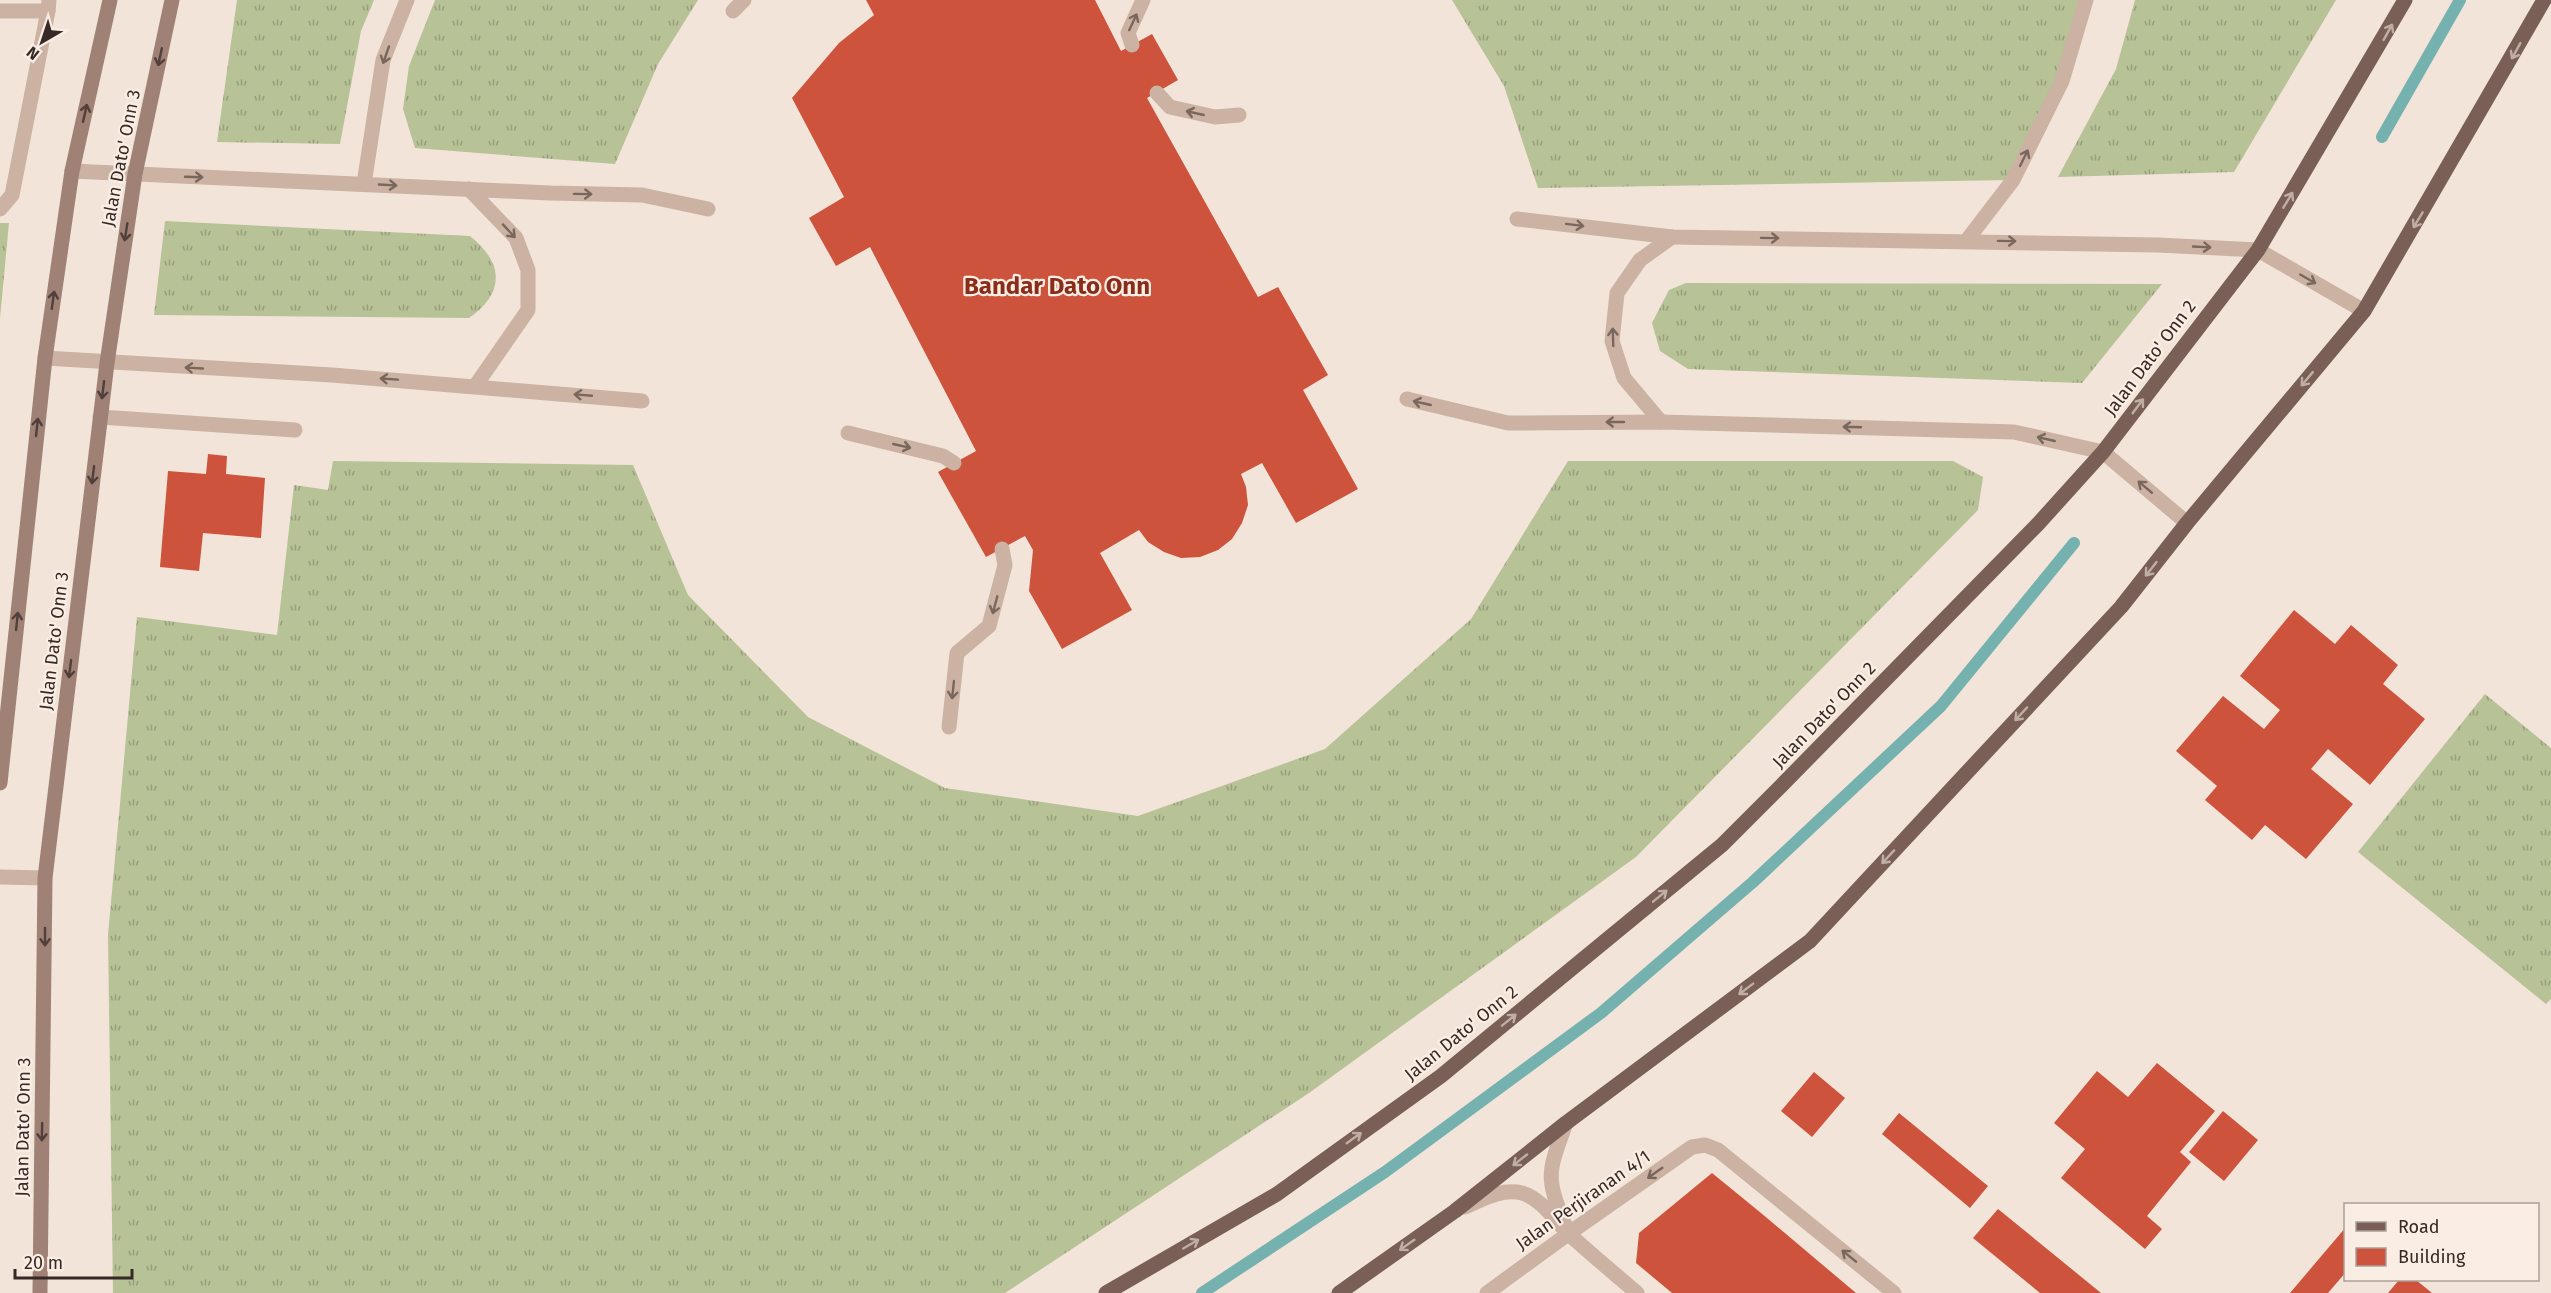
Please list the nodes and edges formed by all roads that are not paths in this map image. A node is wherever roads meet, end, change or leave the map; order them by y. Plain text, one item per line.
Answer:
1 (110, 0) edge
2 (172, 0) edge
3 (407, 0) edge
4 (1143, 0) edge
5 (2086, 0) edge
6 (2405, 0) edge
7 (2544, 0) edge
8 (48, 6) edge
9 (0, 10) edge
10 (1132, 45) dead end
11 (1156, 93) dead end
12 (1239, 116) dead end
13 (72, 171) junction
14 (135, 174) junction
15 (364, 184) junction
16 (469, 189) junction
17 (0, 208) edge
18 (708, 209) dead end
19 (1517, 219) dead end
20 (1672, 237) junction
21 (1967, 240) junction
22 (2258, 250) junction
23 (2364, 311) junction
24 (45, 358) junction
25 (106, 363) junction
26 (476, 385) junction
27 (1407, 399) dead end
28 (642, 400) dead end
29 (100, 417) junction
30 (1661, 422) junction
31 (294, 430) dead end
32 (848, 433) dead end
33 (2103, 452) junction
34 (954, 463) dead end
35 (2187, 523) junction
36 (1002, 549) dead end
37 (950, 727) dead end
38 (0, 783) edge
39 (0, 877) edge
40 (45, 878) junction
41 (1566, 1123) junction
42 (1455, 1211) junction
43 (1568, 1234) junction
44 (40, 1293) edge
45 (1106, 1293) edge
46 (1339, 1293) edge
47 (1487, 1293) edge
48 (1637, 1293) edge
49 (1894, 1293) edge

13 -> 1 main road, Jalan Dato' Onn 3
2 -> 14 main road, Jalan Dato' Onn 3
3 -> 15 street
10 -> 4 street
21 -> 5 street
22 -> 6 main road, Jalan Dato' Onn 2
7 -> 23 main road
8 - 9 street
8 - 17 street
12 -> 11 street
13 - 14 street
24 -> 13 main road, Jalan Dato' Onn 3
14 -> 15 street
14 -> 25 main road, Jalan Dato' Onn 3
15 -> 16 street
16 -> 18 street
16 -> 26 street
19 -> 20 street
20 -> 21 street
30 -> 20 street
21 -> 22 street
22 -> 23 street
33 -> 22 main road, Jalan Dato' Onn 2
23 -> 35 main road
24 - 25 street
38 -> 24 main road, Jalan Dato' Onn 3
26 -> 25 street
25 -> 29 main road, Jalan Dato' Onn 3
28 -> 26 street
30 -> 27 street
29 - 31 street
29 -> 40 main road, Jalan Dato' Onn 3
33 -> 30 street
32 -> 34 street
35 -> 33 street
45 -> 33 main road, Jalan Dato' Onn 2
35 -> 41 main road
36 -> 37 street
39 - 40 street
40 -> 44 main road, Jalan Dato' Onn 3
41 -> 42 main road
41 - 43 street
42 - 43 street
42 -> 46 main road
43 - 47 street, Jalan Perjiranan 4/1
43 - 48 street
49 -> 43 street, Jalan Perjiranan 4/1

